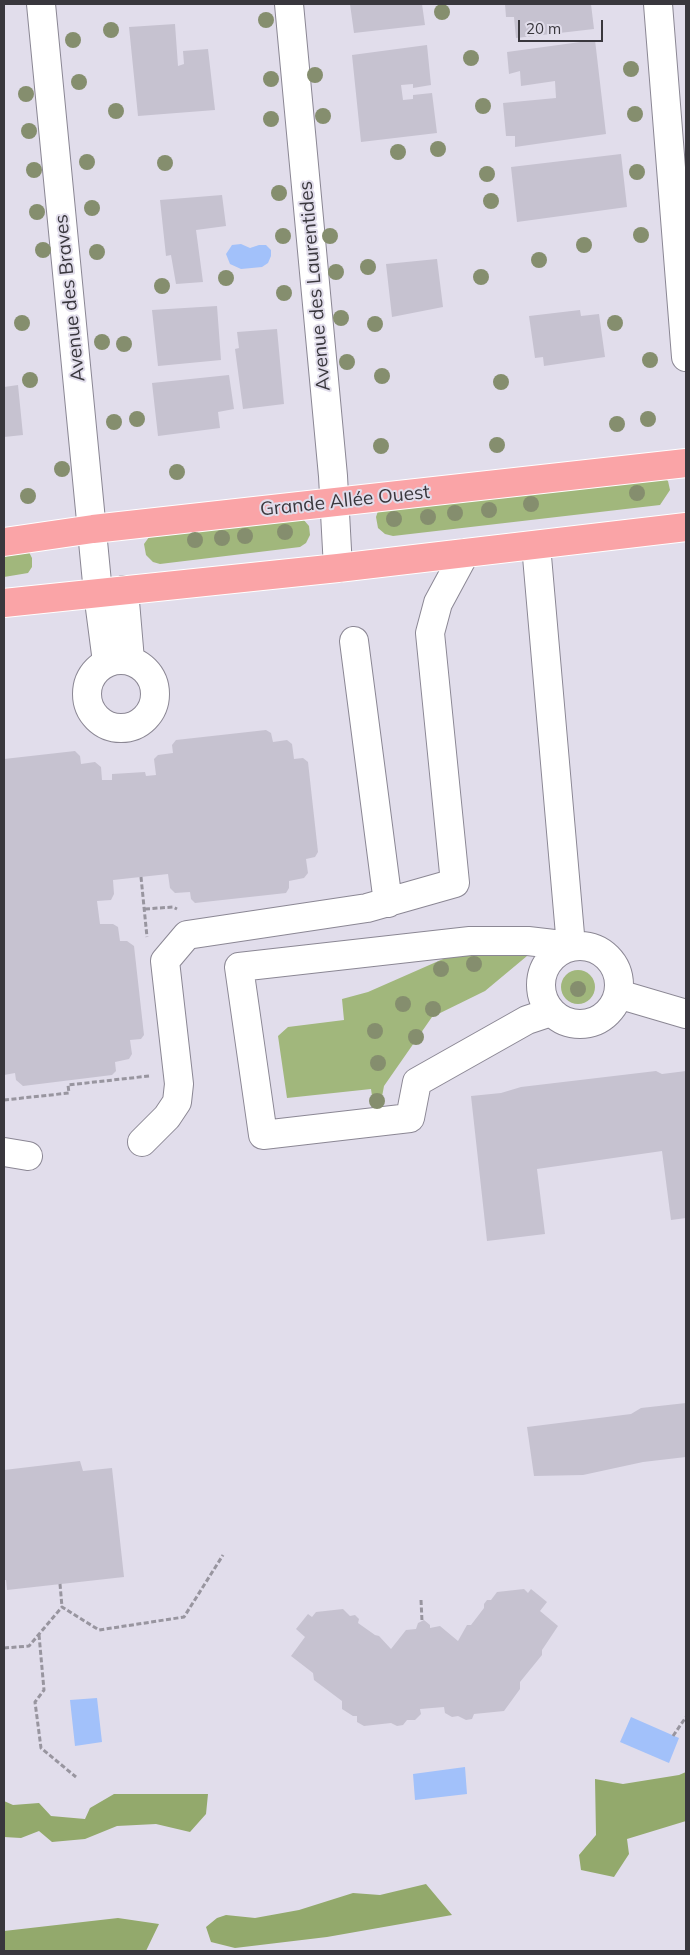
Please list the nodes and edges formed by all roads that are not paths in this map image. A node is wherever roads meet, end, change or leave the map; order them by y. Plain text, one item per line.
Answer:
1 (41, 4) edge
2 (289, 4) edge
3 (658, 4) edge
4 (686, 357) edge
5 (686, 463) edge
6 (335, 502) junction
7 (686, 527) edge
8 (93, 530) junction
9 (4, 542) edge
10 (536, 545) junction
11 (465, 553) junction
12 (338, 568) junction
13 (111, 592) junction
14 (4, 603) edge
15 (354, 641) dead end
16 (119, 661) dead end
17 (388, 902) junction
18 (571, 946) junction
19 (618, 994) junction
20 (551, 1012) junction
21 (686, 1014) edge
22 (142, 1142) dead end

1 - 8 street, Avenue des Braves
2 - 6 street, Avenue des Laurentides
3 - 4 street
5 - 6 main road, Grande Allée Ouest
6 - 8 main road, Grande Allée Ouest
6 - 12 street, Avenue des Laurentides
7 - 10 main road
8 - 9 main road, Grande Allée Ouest
8 - 13 street, Avenue des Braves
10 - 11 main road
10 - 18 street
11 - 12 main road
11 - 17 street
12 - 13 main road
13 - 14 main road
13 - 16 street, Avenue des Braves
15 - 17 street
17 - 22 street
18 - 19 street
18 - 20 street
18 - 20 street
19 - 20 street
19 - 21 street

